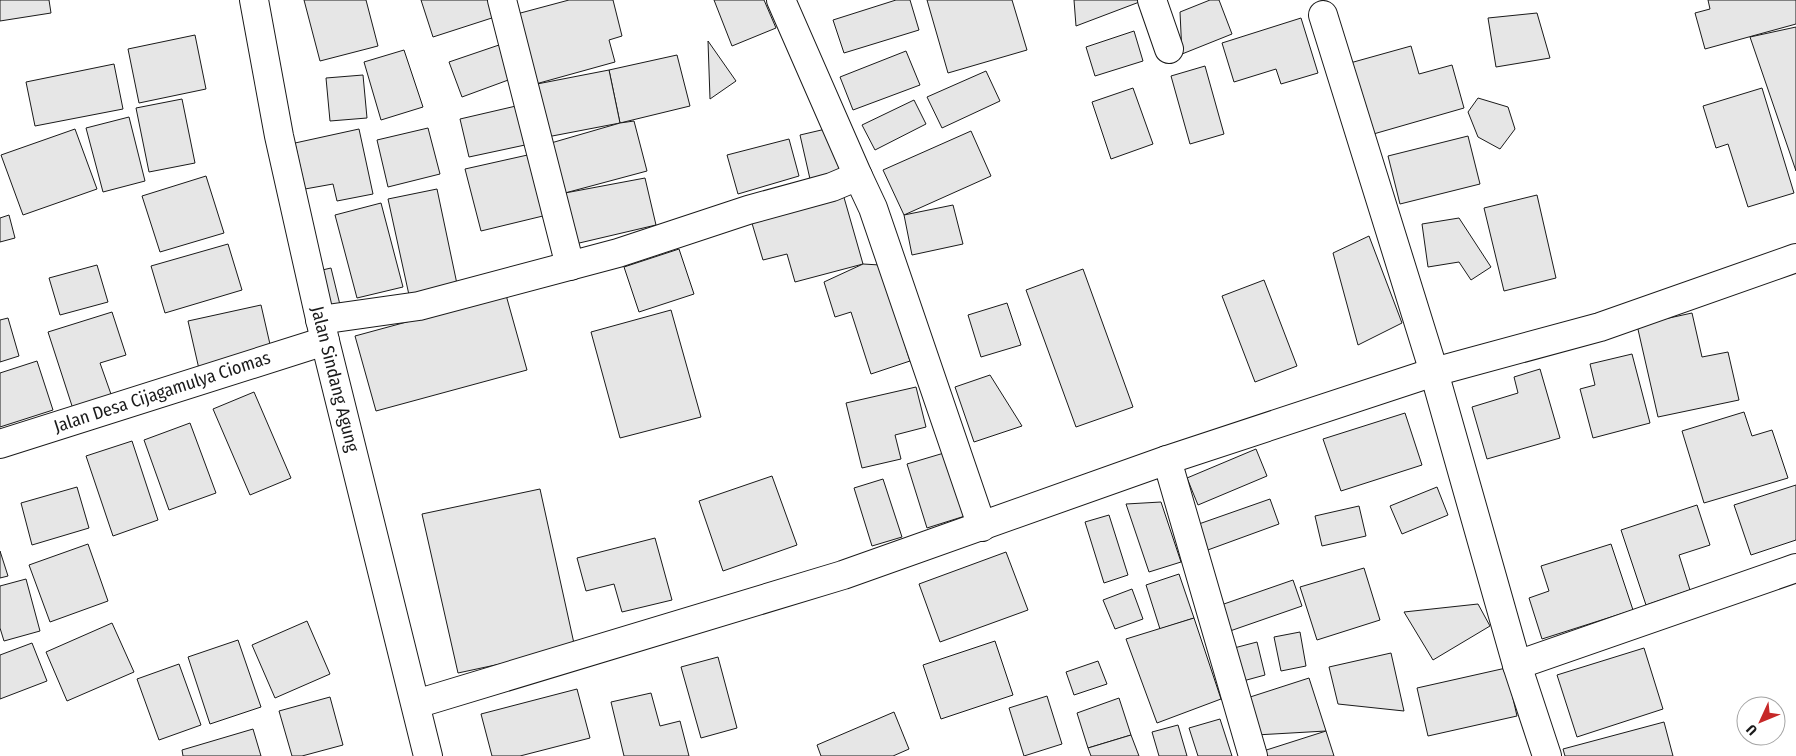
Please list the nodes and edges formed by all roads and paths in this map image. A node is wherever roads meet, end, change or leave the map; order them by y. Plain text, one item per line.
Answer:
1 (254, 0) edge
2 (502, 0) edge
3 (781, 0) edge
4 (1152, 0) edge
5 (1323, 15) dead end
6 (1169, 49) dead end
7 (858, 176) junction
8 (1796, 258) edge
9 (570, 266) junction
10 (323, 331) junction
11 (1434, 372) junction
12 (0, 444) edge
13 (1167, 460) junction
14 (982, 527) junction
15 (1796, 568) edge
16 (1517, 665) junction
17 (416, 704) junction
18 (428, 756) edge
19 (1253, 756) edge
20 (1547, 756) edge

1 - 10 street, Jalan Sindang Agung
2 - 9 street
3 - 7 street
4 - 6 street
5 - 11 street
7 - 9 street, Jalan Desa Cijagamulya Ciomas
7 - 14 street
8 - 11 street
9 - 10 street, Jalan Desa Cijagamulya Ciomas
10 - 12 street, Jalan Desa Cijagamulya Ciomas
10 - 17 street, Jalan Sindang Agung
11 - 13 street
11 - 16 street
13 - 14 street
13 - 19 street
14 - 17 street
15 - 16 street
16 - 20 street
17 - 18 street, Jalan Sindang Agung

